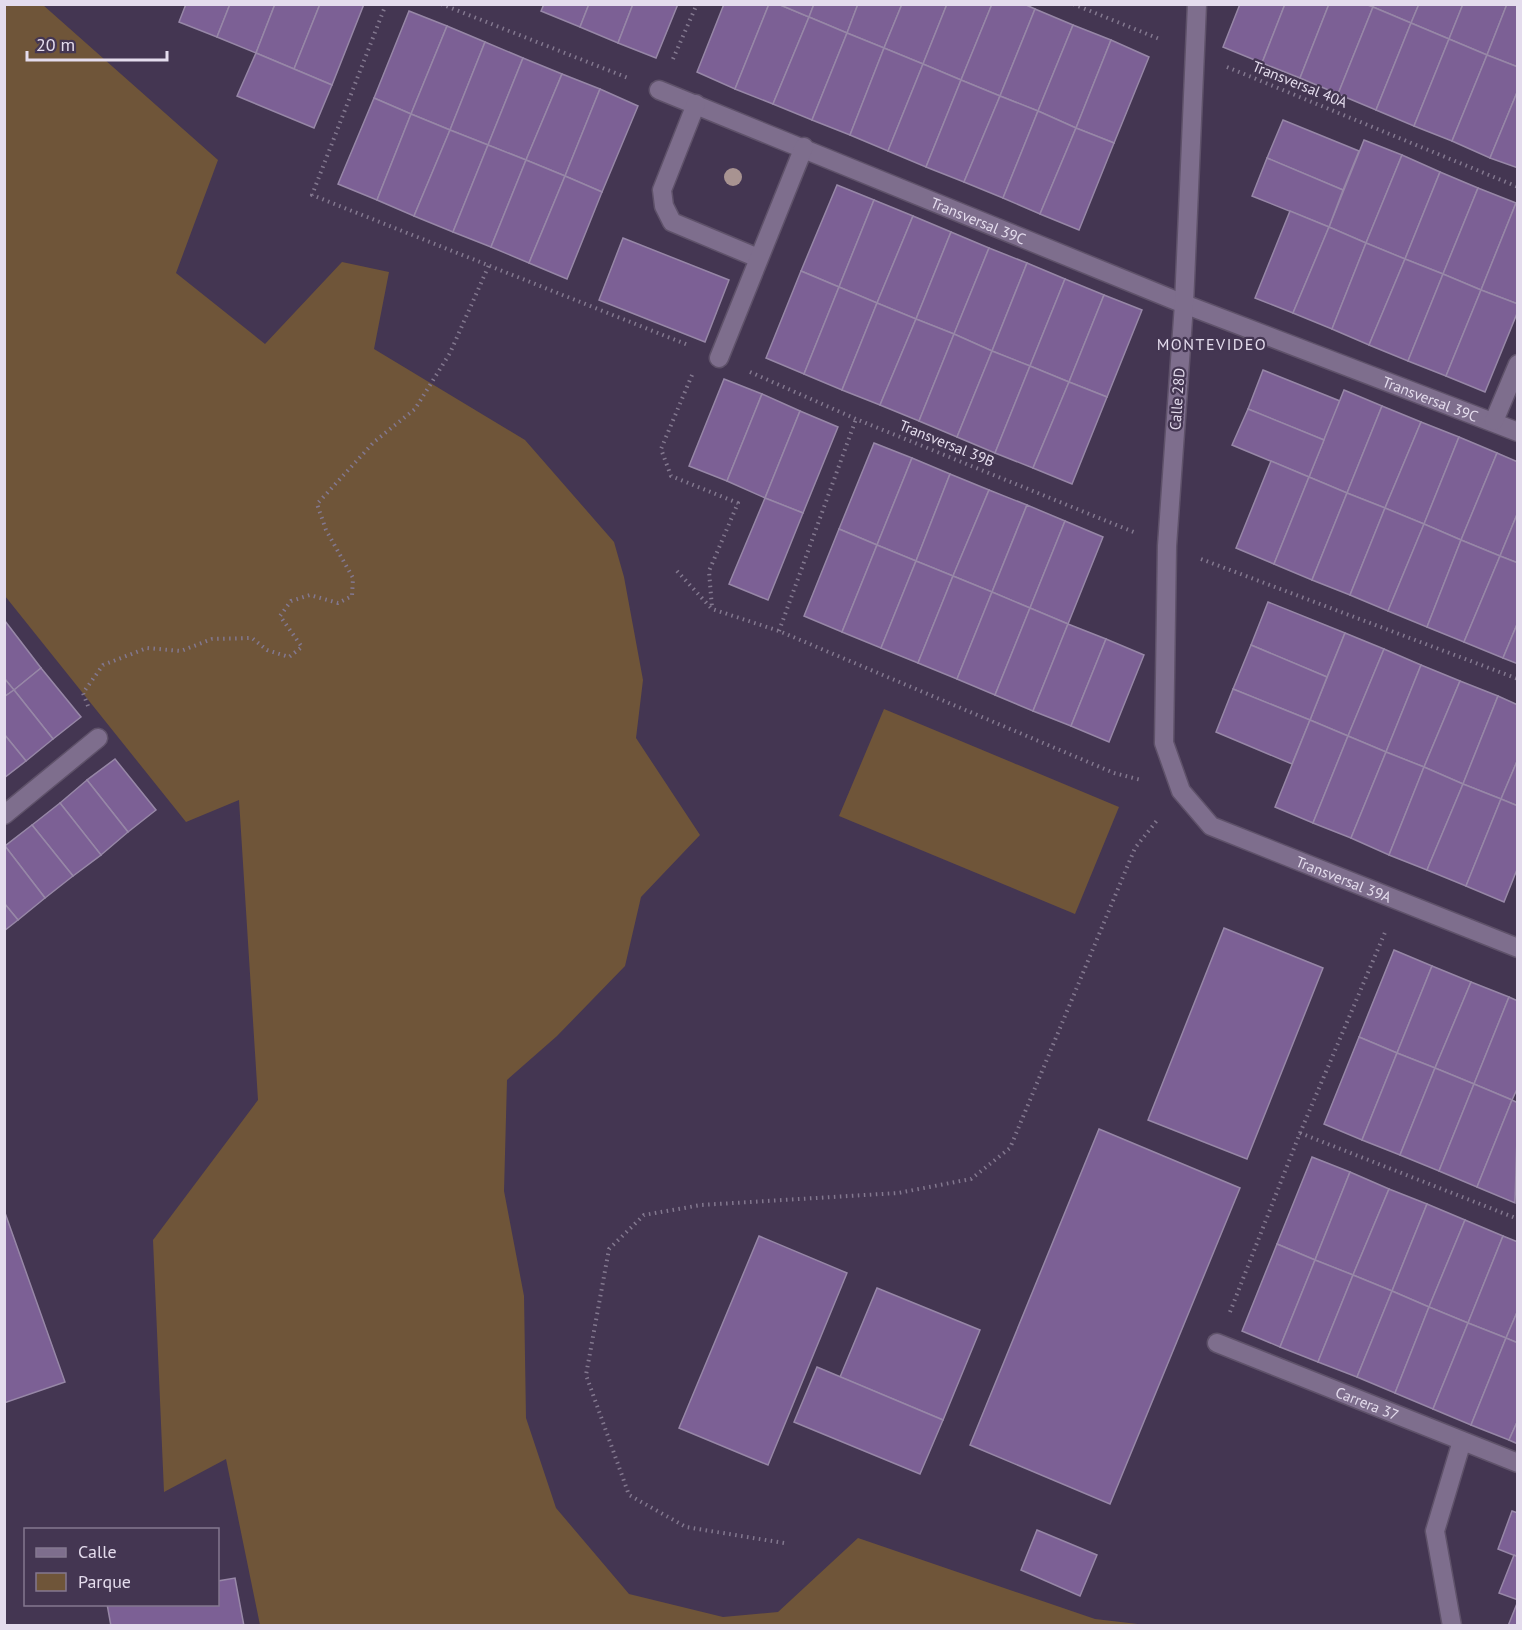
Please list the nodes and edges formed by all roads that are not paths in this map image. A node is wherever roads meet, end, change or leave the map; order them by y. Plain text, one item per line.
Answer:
1 (1197, 4) edge
2 (659, 90) road end
3 (696, 104) junction
4 (804, 147) junction
5 (758, 258) junction
6 (1184, 304) junction
7 (710, 355) road end
8 (1518, 364) edge
9 (1494, 421) junction
10 (1518, 432) edge
11 (98, 738) road end
12 (1181, 791) joint
13 (4, 815) edge
14 (1518, 948) edge
15 (1217, 1343) road end
16 (1462, 1441) junction
17 (1518, 1463) edge
18 (1452, 1626) edge

1 - 6 street, Calle 28D
2 - 3 street, Transversal 39C
3 - 4 street, Transversal 39C
3 - 5 street
4 - 5 street
4 - 6 street, Transversal 39C
5 - 7 street
6 - 9 street, Transversal 39C
6 - 12 street, Calle 28D
8 - 9 street
9 - 10 street, Transversal 39C
11 - 13 street
12 - 14 street, Transversal 39A
15 - 16 street, Carrera 37
16 - 17 street, Carrera 37
16 - 18 street

